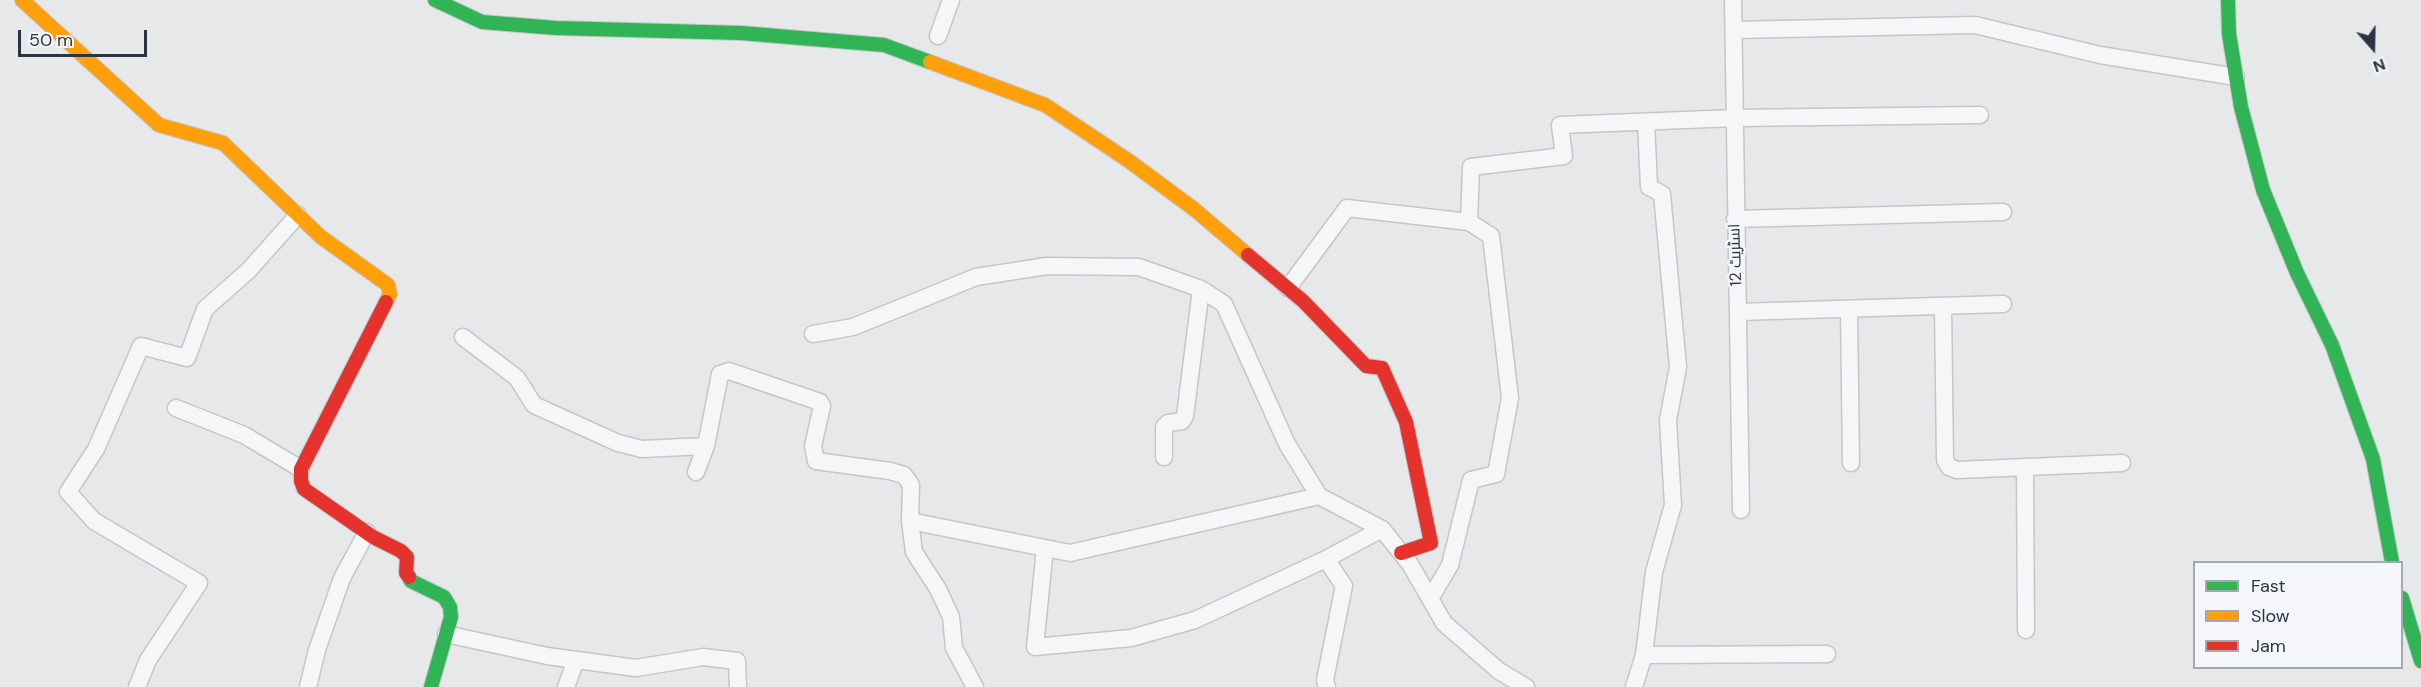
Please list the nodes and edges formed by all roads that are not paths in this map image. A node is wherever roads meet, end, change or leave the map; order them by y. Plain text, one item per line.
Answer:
1 (22, 0) edge
2 (435, 0) edge
3 (951, 0) edge
4 (1733, 0) edge
5 (2228, 0) edge
6 (1734, 30) junction
7 (938, 36) dead end
8 (2236, 76) junction
9 (1980, 114) dead end
10 (1735, 118) junction
11 (1646, 122) junction
12 (2003, 212) dead end
13 (298, 215) junction
14 (1735, 219) junction
15 (1469, 222) junction
16 (1288, 288) junction
17 (1201, 289) junction
18 (2003, 304) dead end
19 (1943, 306) junction
20 (1849, 309) junction
21 (1738, 312) junction
22 (813, 334) dead end
23 (463, 336) dead end
24 (176, 408) dead end
25 (706, 446) junction
26 (1164, 457) dead end
27 (1851, 463) dead end
28 (2122, 463) dead end
29 (2025, 467) junction
30 (301, 469) junction
31 (696, 472) dead end
32 (1319, 496) junction
33 (1741, 510) dead end
34 (910, 521) junction
35 (1383, 529) junction
36 (367, 532) junction
37 (1045, 548) junction
38 (1401, 553) junction
39 (1326, 559) junction
40 (2392, 561) edge
41 (1430, 599) junction
42 (2403, 601) edge
43 (2026, 630) dead end
44 (446, 634) junction
45 (1644, 654) junction
46 (1827, 654) dead end
47 (576, 660) junction
48 (2421, 661) edge
49 (137, 687) edge
50 (309, 687) edge
51 (431, 687) edge
52 (566, 687) edge
53 (738, 687) edge
54 (975, 687) edge
55 (1327, 687) edge
56 (1526, 687) edge
57 (1634, 687) edge

1 - 13 street
2 - 16 street
3 - 7 street
4 - 6 street, اسٹریٹ 12
5 - 8 street
6 - 8 street
6 - 10 street, اسٹریٹ 12
8 - 40 street
9 - 10 street
10 - 11 street
10 - 14 street, اسٹریٹ 12
11 - 15 street
11 - 45 street
12 - 14 street
13 - 30 street
13 - 49 street
14 - 21 street, اسٹریٹ 12
15 - 16 street
15 - 41 street
16 - 38 street
17 - 22 street
17 - 26 street
17 - 32 street
18 - 19 street
19 - 20 street
19 - 29 street
20 - 21 street
20 - 27 street
21 - 33 street, اسٹریٹ 12
23 - 25 street
24 - 30 street
25 - 31 street
25 - 34 street
28 - 29 street
29 - 43 street
30 - 36 street
32 - 35 street
32 - 37 street
34 - 37 street
34 - 54 street
35 - 38 street
35 - 39 street
36 - 44 street
36 - 50 street
37 - 39 street
38 - 41 street
39 - 55 street
41 - 56 street
42 - 48 street
44 - 47 street
44 - 51 street
45 - 46 street
45 - 57 street
47 - 52 street
47 - 53 street

